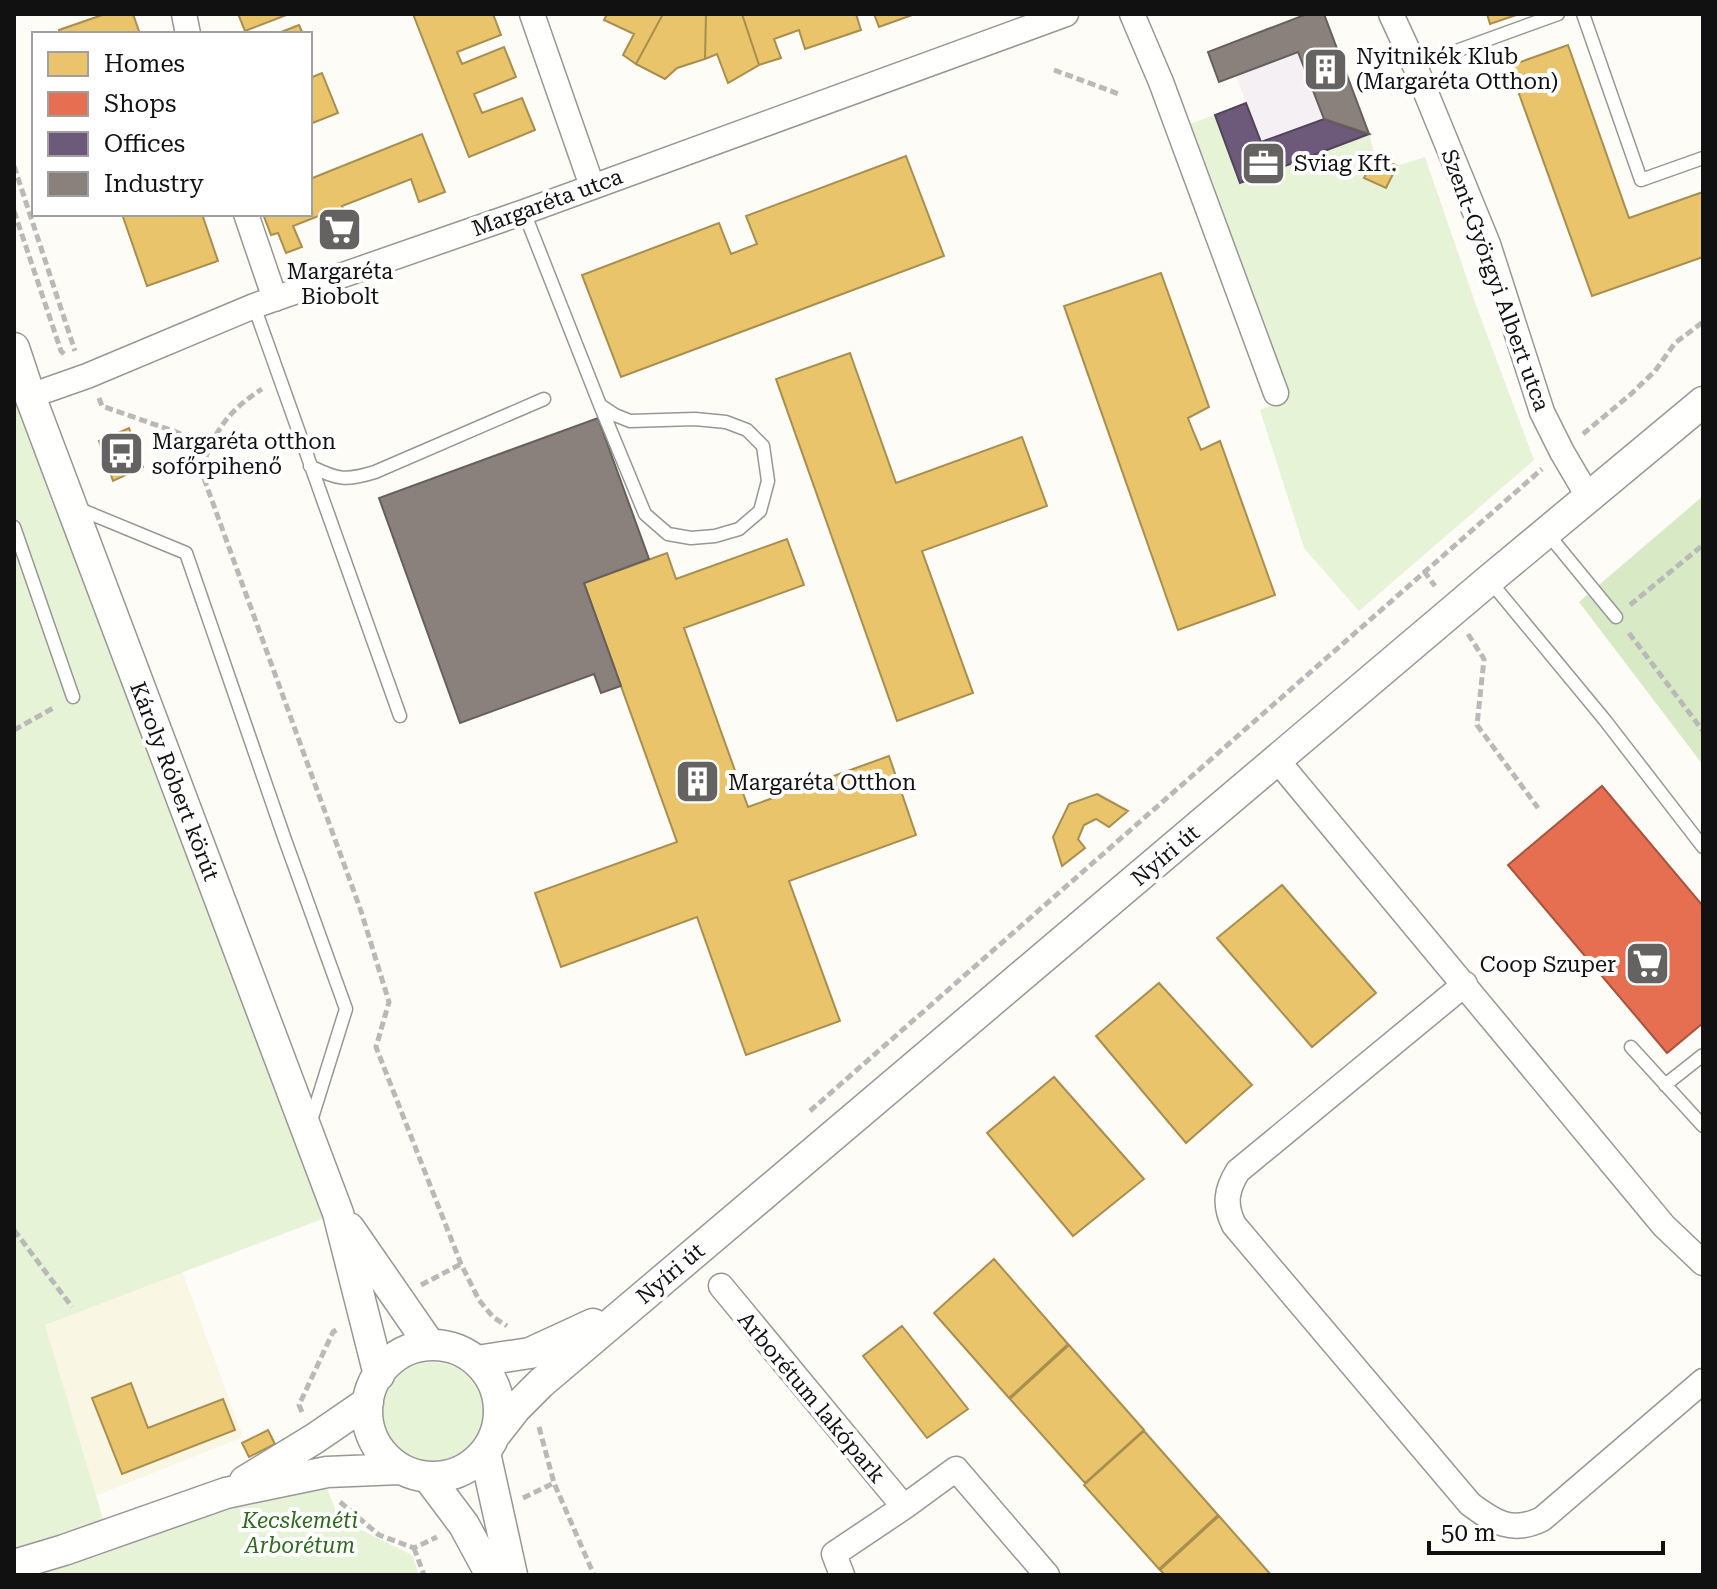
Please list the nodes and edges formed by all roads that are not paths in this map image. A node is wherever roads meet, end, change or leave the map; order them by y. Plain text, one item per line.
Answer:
1 (532, 14) edge
2 (1066, 14) edge
3 (1132, 14) edge
4 (1391, 14) edge
5 (1558, 14) edge
6 (1583, 14) edge
7 (1415, 66) junction
8 (1703, 158) edge
9 (592, 186) junction
10 (524, 212) junction
11 (246, 216) edge
12 (265, 303) junction
13 (14, 348) edge
14 (1276, 393) dead end
15 (22, 399) edge
16 (544, 399) dead end
17 (1703, 402) edge
18 (600, 405) junction
19 (310, 466) junction
20 (1589, 498) junction
21 (72, 506) junction
22 (14, 527) edge
23 (1547, 532) junction
24 (1489, 580) junction
25 (1616, 617) road end
26 (73, 697) road end
27 (400, 716) dead end
28 (1277, 760) junction
29 (1703, 847) edge
30 (1465, 984) junction
31 (1631, 1047) dead end
32 (1703, 1055) edge
33 (1665, 1085) junction
34 (1703, 1126) edge
35 (307, 1131) junction
36 (338, 1213) junction
37 (1703, 1263) edge
38 (721, 1286) dead end
39 (628, 1309) junction
40 (430, 1345) junction
41 (477, 1361) junction
42 (1703, 1381) edge
43 (373, 1388) junction
44 (490, 1445) junction
45 (414, 1473) junction
46 (226, 1493) junction
47 (904, 1507) junction
48 (14, 1565) edge
49 (491, 1575) edge
50 (512, 1575) edge
51 (842, 1575) edge
52 (1047, 1575) edge

1 - 9 street
2 - 9 street, Margaréta utca
3 - 14 street
4 - 7 street, Szent-Györgyi Albert utca
5 - 7 lane
6 - 8 lane
7 - 20 street, Szent-Györgyi Albert utca
9 - 10 street, Margaréta utca
10 - 12 street, Margaréta utca
10 - 18 lane
11 - 12 street
12 - 15 street, Margaréta utca
12 - 19 lane
13 - 15 street, Károly Róbert körút
15 - 21 street, Károly Róbert körút
16 - 19 lane
17 - 20 street, Nyíri út
18 - 18 lane
19 - 27 lane
20 - 23 street, Nyíri út
21 - 35 street, Károly Róbert körút
21 - 35 lane
22 - 26 lane
23 - 24 street, Nyíri út
23 - 25 lane
24 - 28 street, Nyíri út
24 - 29 lane
28 - 30 street
28 - 39 street, Nyíri út
30 - 37 street
30 - 42 street
31 - 33 lane
32 - 33 lane
33 - 34 lane
35 - 36 street, Károly Róbert körút
36 - 40 street, Károly Róbert körút
36 - 43 street, Károly Róbert körút
38 - 47 street, Arborétum lakópark
39 - 41 street, Nyíri út
39 - 44 street, Nyíri út
40 - 41 street
40 - 43 street
41 - 44 street
43 - 45 street
43 - 46 street
44 - 45 street
44 - 50 street
45 - 46 street
45 - 49 street
46 - 48 street
47 - 51 street
47 - 52 street

